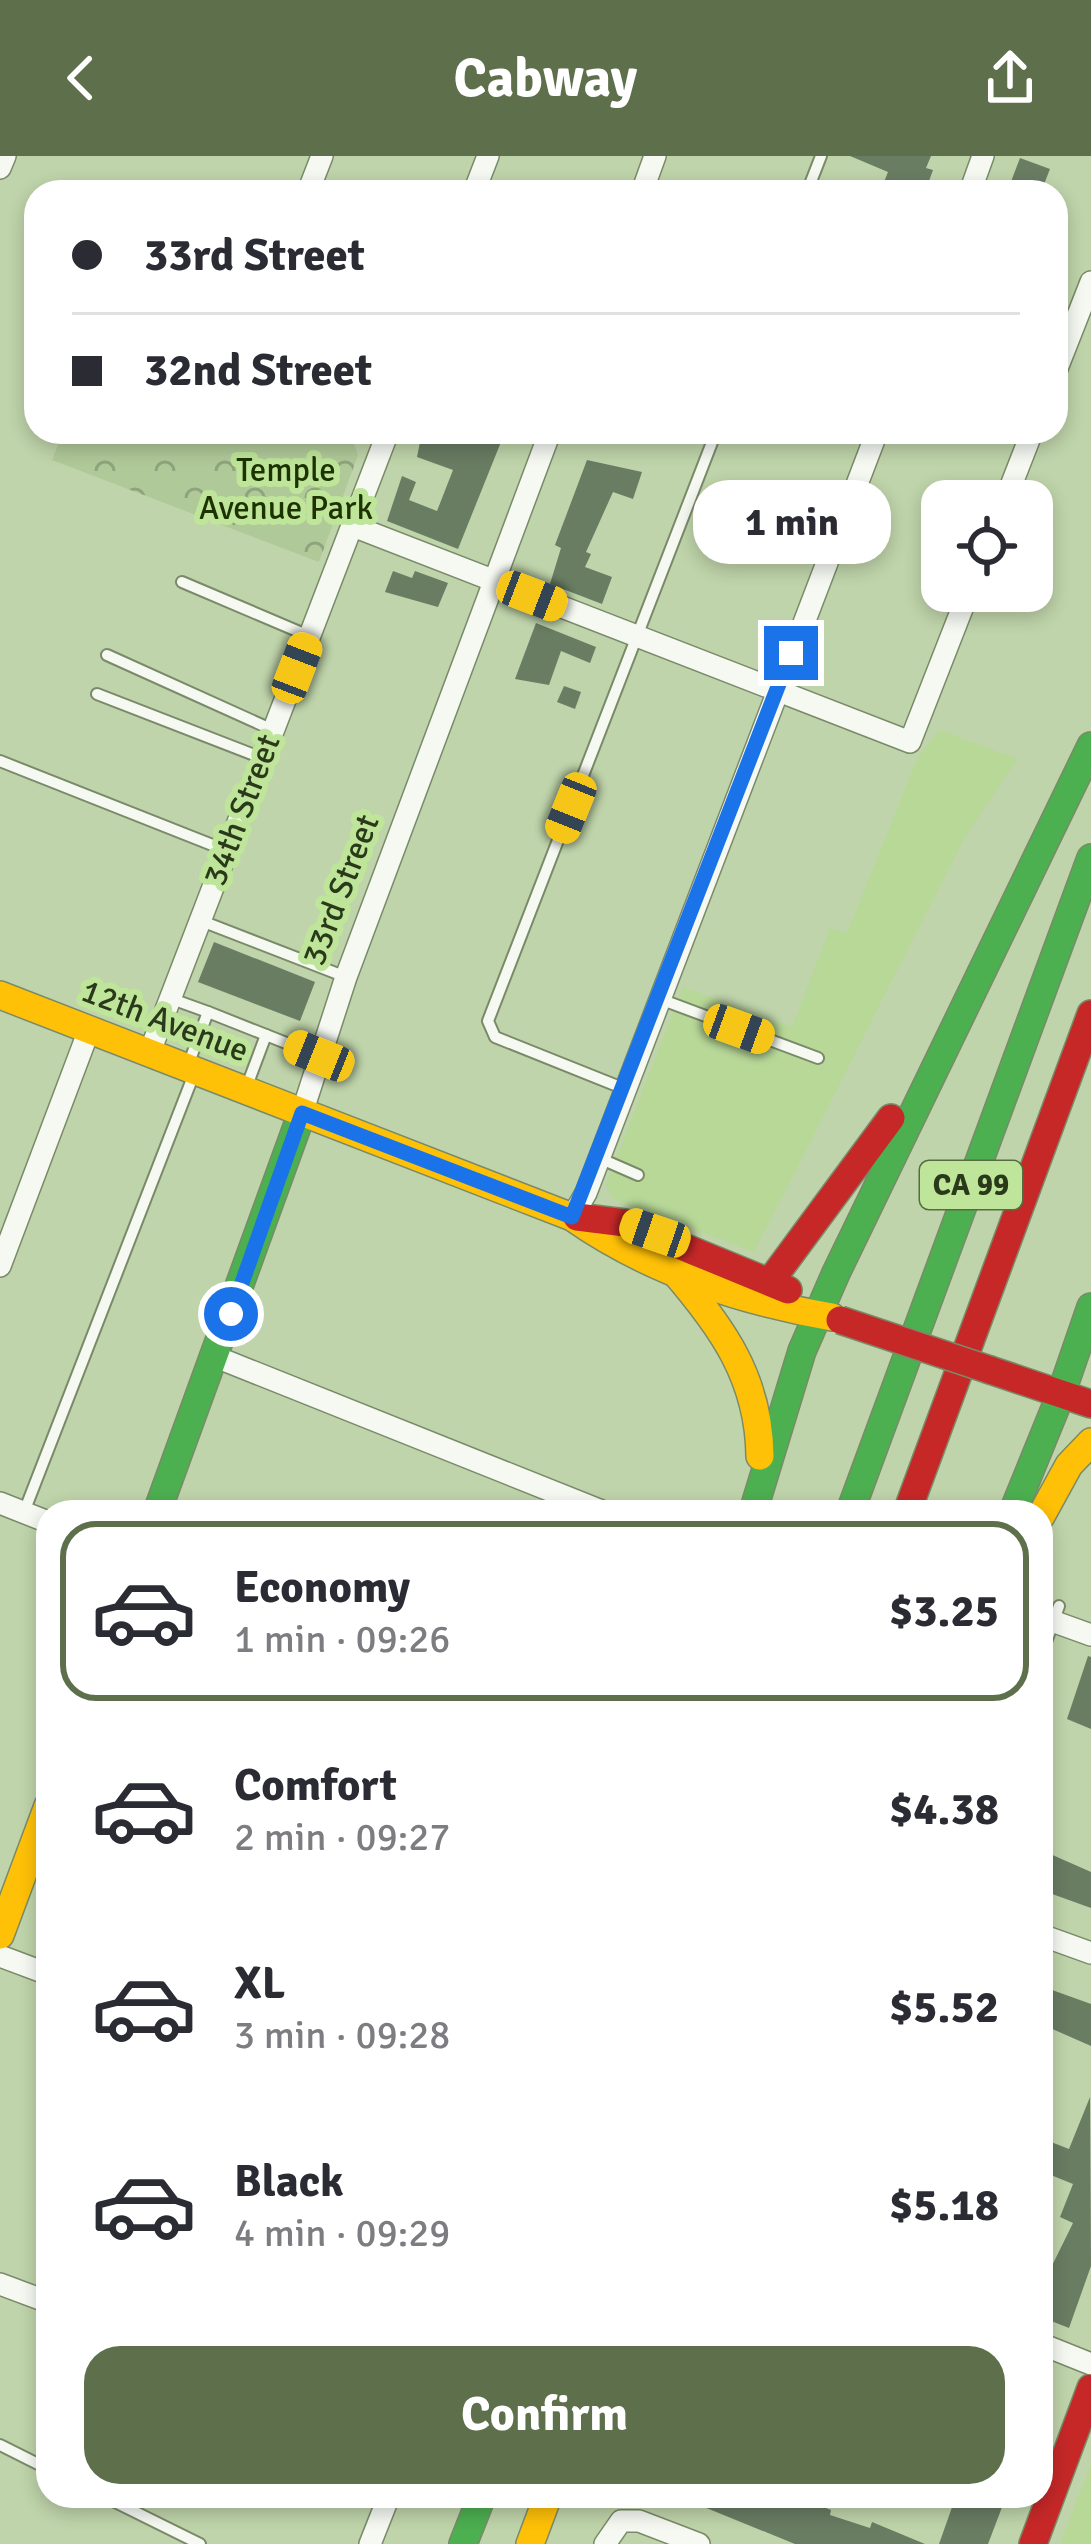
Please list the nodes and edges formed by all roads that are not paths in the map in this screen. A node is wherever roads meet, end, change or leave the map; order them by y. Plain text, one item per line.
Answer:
1 (5, 156) edge
2 (0, 168) edge
3 (1091, 282) edge
4 (1068, 340) edge
5 (381, 444) edge
6 (546, 444) edge
7 (711, 444) edge
8 (872, 444) edge
9 (1027, 444) edge
10 (1013, 480) edge
11 (353, 526) junction
12 (182, 582) dead end
13 (496, 583) junction
14 (961, 612) edge
15 (309, 636) junction
16 (638, 637) junction
17 (107, 655) dead end
18 (776, 692) junction
19 (97, 694) dead end
20 (273, 730) junction
21 (1091, 746) edge
22 (262, 758) junction
23 (0, 761) edge
24 (226, 850) junction
25 (1091, 858) edge
26 (199, 920) junction
27 (346, 976) junction
28 (0, 995) edge
29 (170, 998) junction
30 (660, 999) junction
31 (208, 1012) junction
32 (1091, 1014) edge
33 (89, 1030) junction
34 (266, 1035) junction
35 (946, 1042) junction
36 (149, 1054) junction
37 (319, 1056) junction
38 (818, 1058) dead end
39 (191, 1070) junction
40 (625, 1090) junction
41 (245, 1091) junction
42 (302, 1113) junction
43 (599, 1158) junction
44 (638, 1175) dead end
45 (572, 1217) junction
46 (0, 1266) edge
47 (674, 1270) junction
48 (772, 1279) junction
49 (1091, 1307) edge
50 (830, 1316) junction
51 (216, 1357) junction
52 (1060, 1394) junction
53 (1091, 1404) edge
54 (1091, 1442) edge
55 (162, 1500) edge
56 (574, 1500) edge
57 (756, 1500) edge
58 (756, 1500) edge
59 (854, 1500) edge
60 (912, 1500) edge
61 (1018, 1500) edge
62 (1050, 1500) edge
63 (0, 1503) edge
64 (24, 1512) junction
65 (36, 1517) edge
66 (1053, 1615) edge
67 (1091, 1635) edge
68 (36, 1838) edge
69 (0, 1935) edge
70 (1053, 1939) edge
71 (1091, 1953) edge
72 (0, 1956) edge
73 (36, 1970) edge
74 (0, 2284) edge
75 (36, 2298) edge
76 (1053, 2349) edge
77 (1091, 2364) edge
78 (1091, 2388) edge
79 (0, 2445) edge
80 (36, 2463) edge
81 (1053, 2490) edge
82 (128, 2508) edge
83 (384, 2508) edge
84 (477, 2508) edge
85 (544, 2508) edge
86 (1046, 2508) edge
87 (200, 2544) edge
88 (370, 2544) edge
89 (463, 2544) edge
90 (530, 2544) edge
91 (605, 2544) edge
92 (699, 2544) edge
93 (1033, 2544) edge

1 - 2 street
3 - 4 street
5 - 11 street, 34th Street
6 - 13 street, 33rd Street
7 - 16 lane
8 - 18 street
9 - 10 street
11 - 13 street
11 - 15 street, 34th Street
12 - 15 lane
13 - 16 street
13 - 27 street, 33rd Street
14 - 18 street
15 - 20 street, 34th Street
16 - 18 street
16 - 40 lane
17 - 20 lane
18 - 30 street
19 - 22 lane
20 - 22 street, 34th Street
21 - 35 main road
22 - 24 street, 34th Street
23 - 24 lane
24 - 26 street, 34th Street
25 - 59 main road, CA 99
26 - 27 lane
26 - 29 street, 34th Street
27 - 37 street, 33rd Street
28 - 33 main road, 12th Avenue
29 - 31 lane
29 - 36 street, 34th Street
30 - 38 lane
30 - 40 street
31 - 34 lane
31 - 39 lane
32 - 60 main road, CA 99
33 - 36 main road, 12th Avenue
33 - 46 street
34 - 37 lane
34 - 41 lane
35 - 48 main road
35 - 50 main road
36 - 39 main road, 12th Avenue
37 - 42 street, 33rd Street
39 - 41 main road, 12th Avenue
39 - 64 lane
40 - 43 street
41 - 42 main road, 12th Avenue
42 - 45 main road, 12th Avenue
42 - 51 main road, 33rd Street
43 - 44 lane
43 - 45 street
45 - 47 main road, 12th Avenue
45 - 48 main road, 12th Avenue
47 - 50 main road, 12th Avenue
47 - 58 main road
48 - 50 main road, 12th Avenue
49 - 52 main road
50 - 52 main road, 12th Avenue, bridge
50 - 57 main road
51 - 55 main road, 33rd Street
51 - 56 street
52 - 53 main road, 12th Avenue
52 - 61 main road
54 - 62 main road
63 - 64 street
64 - 65 street
66 - 67 street
68 - 69 main road
70 - 71 street
72 - 73 street
74 - 75 street
76 - 77 street
78 - 81 main road
79 - 80 lane
82 - 87 lane
83 - 88 street
84 - 89 main road
85 - 90 main road
86 - 93 main road
91 - 92 street

